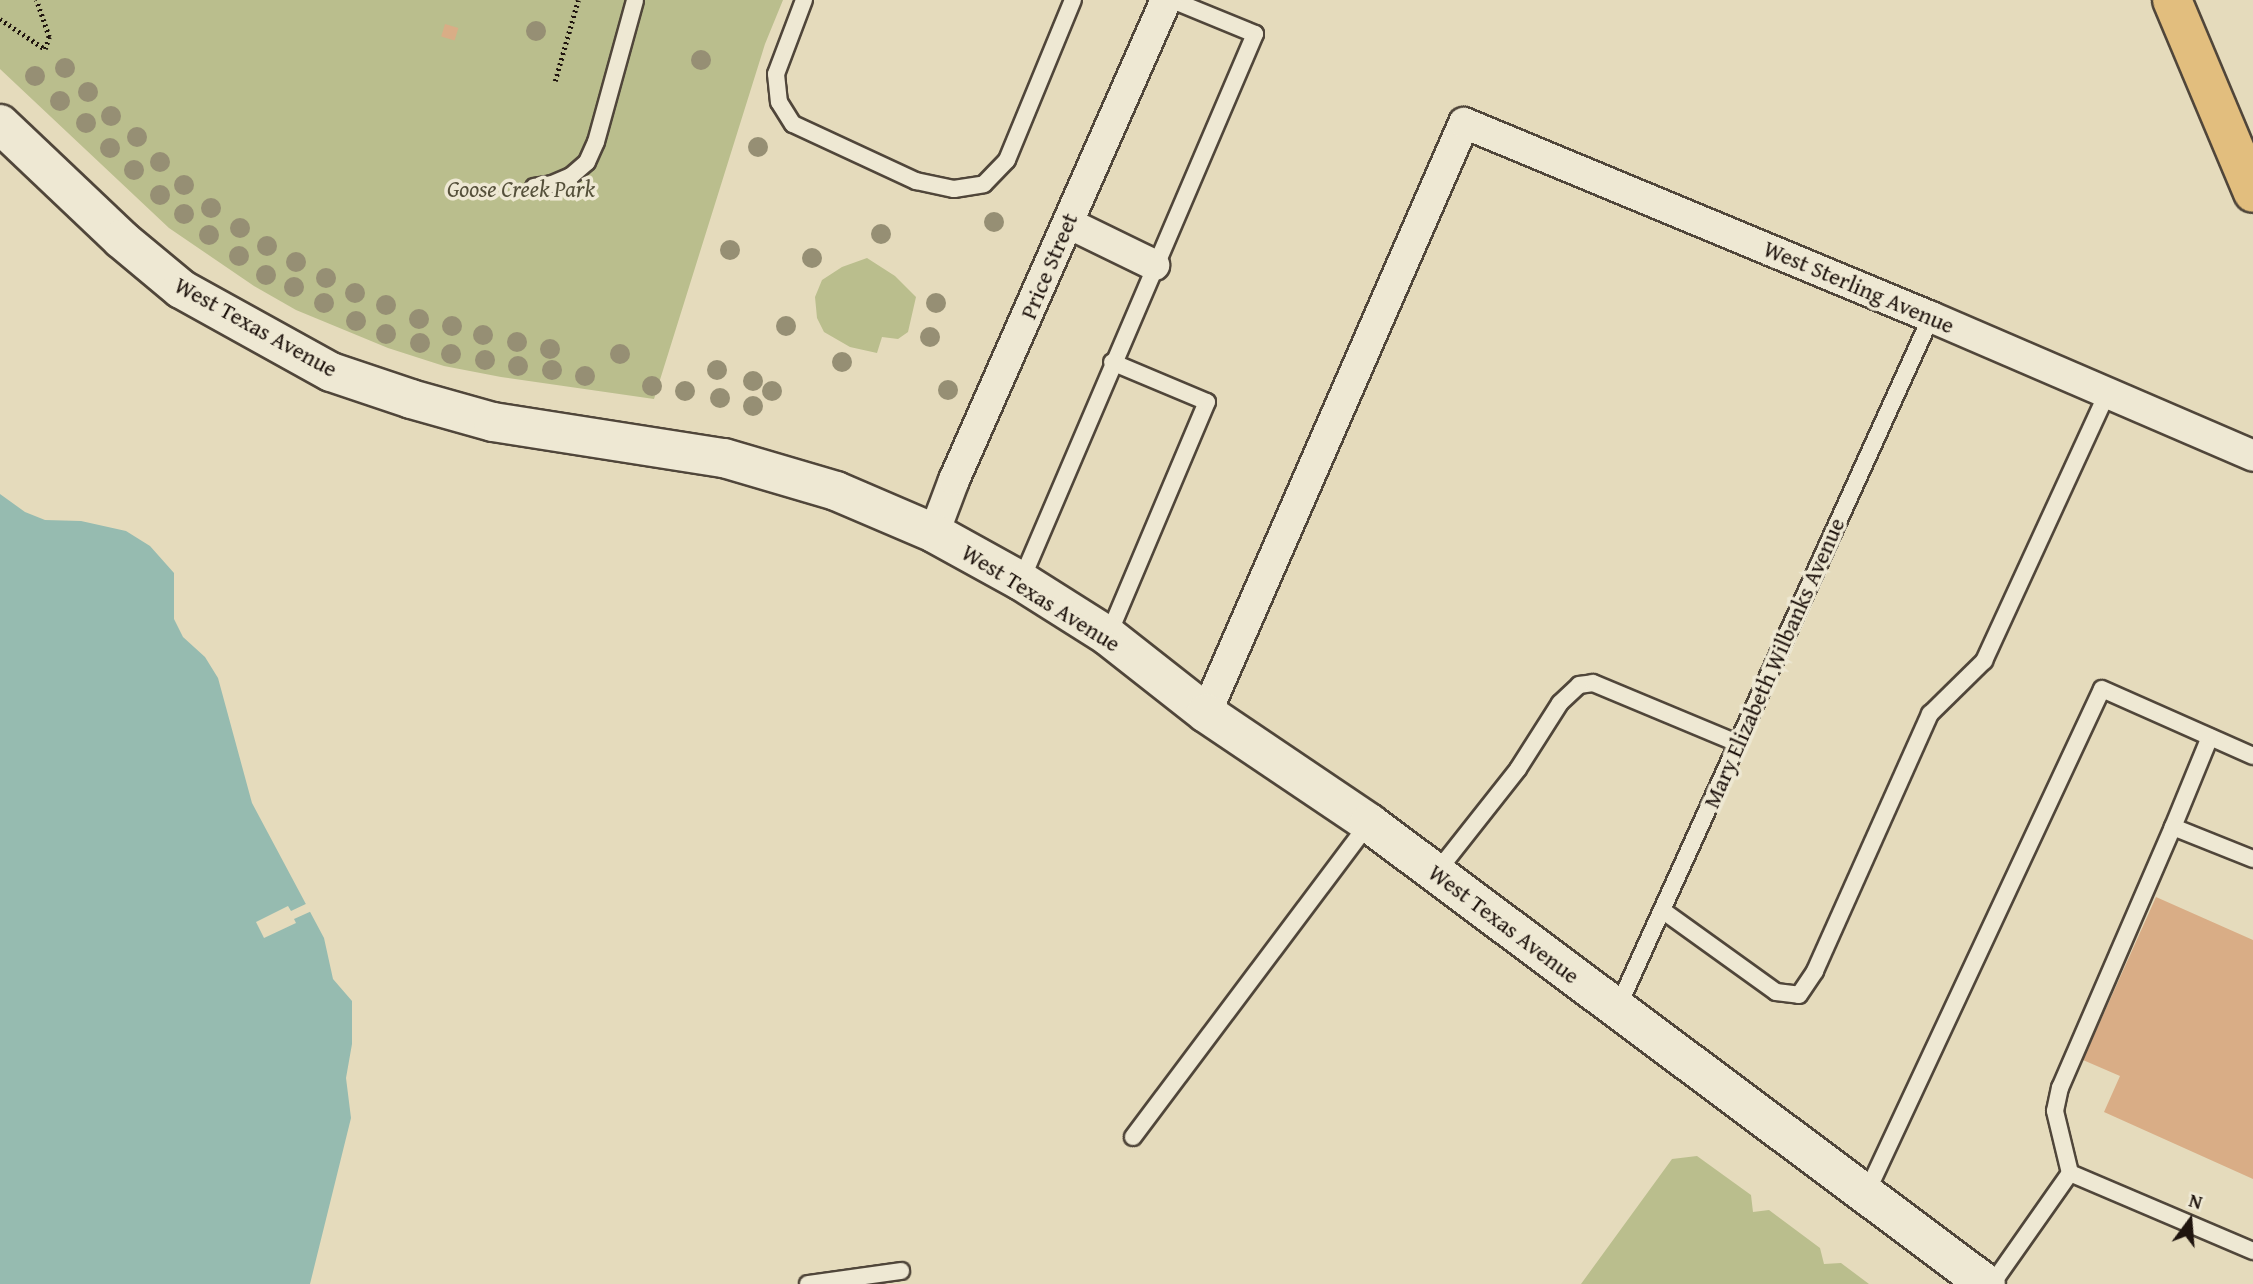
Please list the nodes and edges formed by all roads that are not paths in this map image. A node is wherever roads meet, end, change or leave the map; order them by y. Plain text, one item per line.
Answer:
1 (635, 0) edge
2 (804, 0) edge
3 (1073, 0) edge
4 (1166, 0) edge
5 (1172, 0) edge
6 (2172, 0) edge
7 (0, 124) edge
8 (534, 187) dead end
9 (2253, 193) edge
10 (1068, 222) junction
11 (1154, 265) junction
12 (1931, 317) junction
13 (1112, 362) junction
14 (2107, 393) junction
15 (2253, 456) edge
16 (934, 533) junction
17 (1021, 581) junction
18 (1108, 636) junction
19 (1206, 713) junction
20 (2210, 737) junction
21 (1737, 743) junction
22 (2253, 756) edge
23 (1369, 823) junction
24 (2173, 827) junction
25 (2253, 859) edge
26 (1436, 873) junction
27 (1661, 910) junction
28 (1617, 1009) junction
29 (1133, 1137) dead end
30 (2070, 1173) junction
31 (1866, 1194) junction
32 (2253, 1251) edge
33 (901, 1271) dead end
34 (808, 1284) edge
35 (1986, 1284) edge
36 (1992, 1284) edge

1 - 8 lane
2 - 3 lane
4 - 10 street, Price Street
5 - 11 lane
6 - 9 main road
7 - 16 street, West Texas Avenue
10 - 11 street
10 - 16 street, Price Street
11 - 13 lane
12 - 14 street, West Sterling Avenue
12 - 19 street, West Sterling Avenue
12 - 21 lane, Mary Elizabeth Wilbanks Avenue
13 - 17 lane
13 - 18 lane
14 - 15 street, West Sterling Avenue
14 - 27 lane
16 - 17 street, West Texas Avenue
17 - 18 street, West Texas Avenue
18 - 19 street, West Texas Avenue
19 - 23 street, West Texas Avenue
20 - 22 lane
20 - 24 lane
20 - 31 lane
21 - 26 lane
21 - 27 lane, Mary Elizabeth Wilbanks Avenue
23 - 26 street, West Texas Avenue
23 - 29 lane
24 - 25 lane
24 - 30 lane
26 - 28 street, West Texas Avenue
27 - 28 lane, Mary Elizabeth Wilbanks Avenue
28 - 31 street, West Texas Avenue
30 - 32 lane
30 - 36 lane
31 - 35 street, West Texas Avenue
33 - 34 lane

